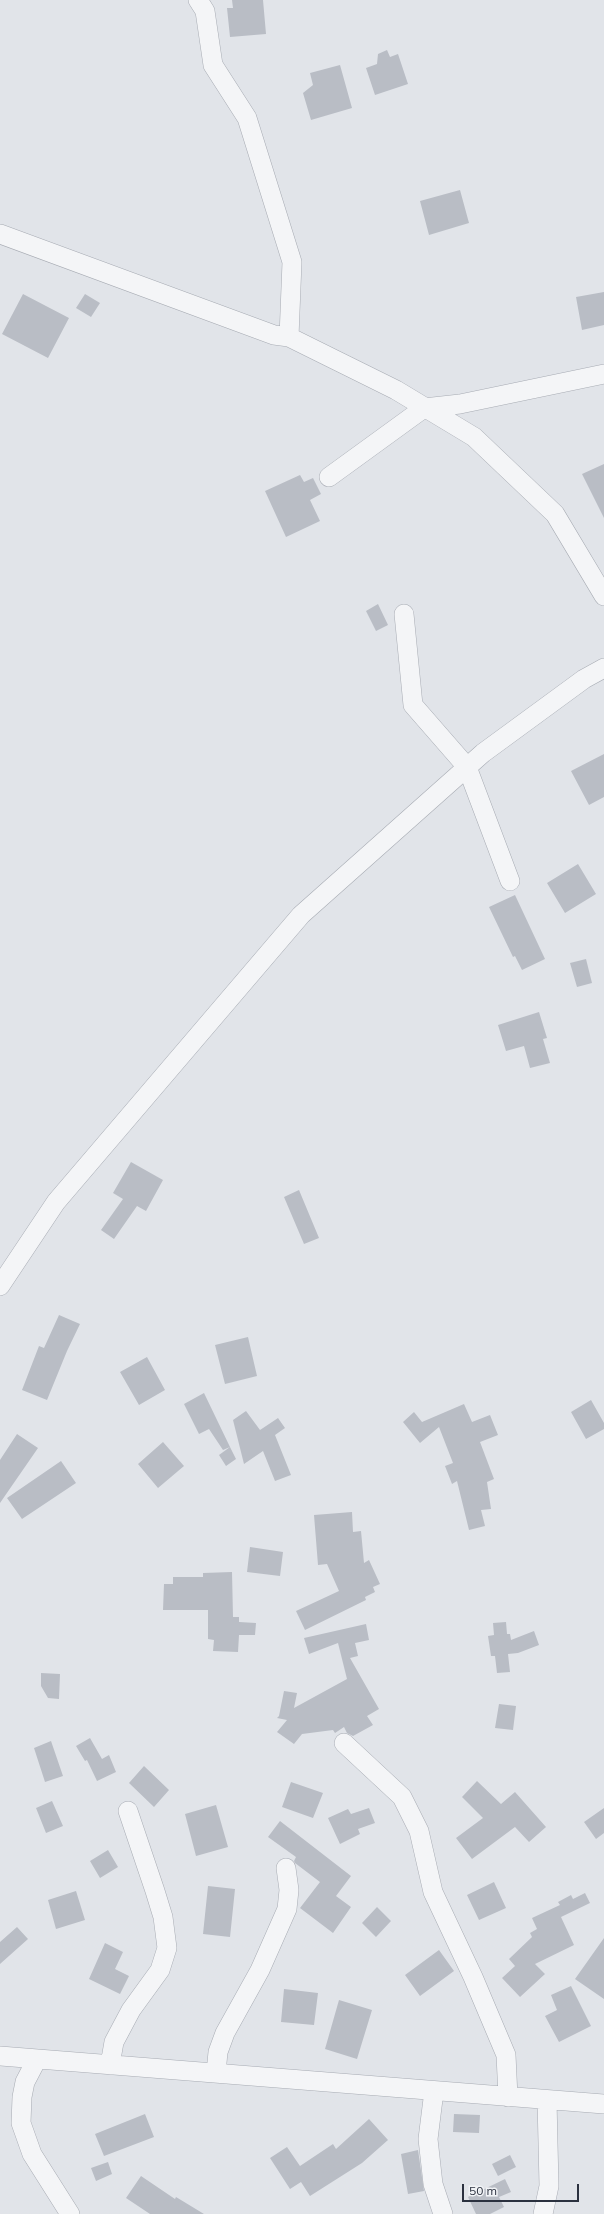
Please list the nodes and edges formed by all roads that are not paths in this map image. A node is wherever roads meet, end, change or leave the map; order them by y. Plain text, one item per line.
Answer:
1 (198, 0) edge
2 (0, 234) edge
3 (289, 337) junction
4 (604, 374) edge
5 (424, 408) junction
6 (329, 477) dead end
7 (604, 596) edge
8 (404, 614) dead end
9 (604, 668) edge
10 (467, 767) junction
11 (510, 881) dead end
12 (0, 1286) edge
13 (344, 1743) dead end
14 (128, 1811) dead end
15 (286, 1868) dead end
16 (0, 2056) edge
17 (37, 2059) junction
18 (110, 2065) junction
19 (216, 2073) junction
20 (434, 2091) junction
21 (508, 2097) junction
22 (547, 2100) junction
23 (601, 2100) edge
24 (70, 2214) edge
25 (443, 2214) edge
26 (543, 2214) edge

1 - 3 street
2 - 3 street
3 - 5 street
4 - 5 street
5 - 6 street
5 - 7 street
8 - 10 street
9 - 10 street
10 - 11 street
10 - 12 street
13 - 21 street
14 - 18 street
15 - 19 street
16 - 17 street
17 - 18 street
17 - 24 street
18 - 19 street
19 - 20 street
20 - 21 street
20 - 25 street
21 - 22 street
22 - 23 street
22 - 26 street

